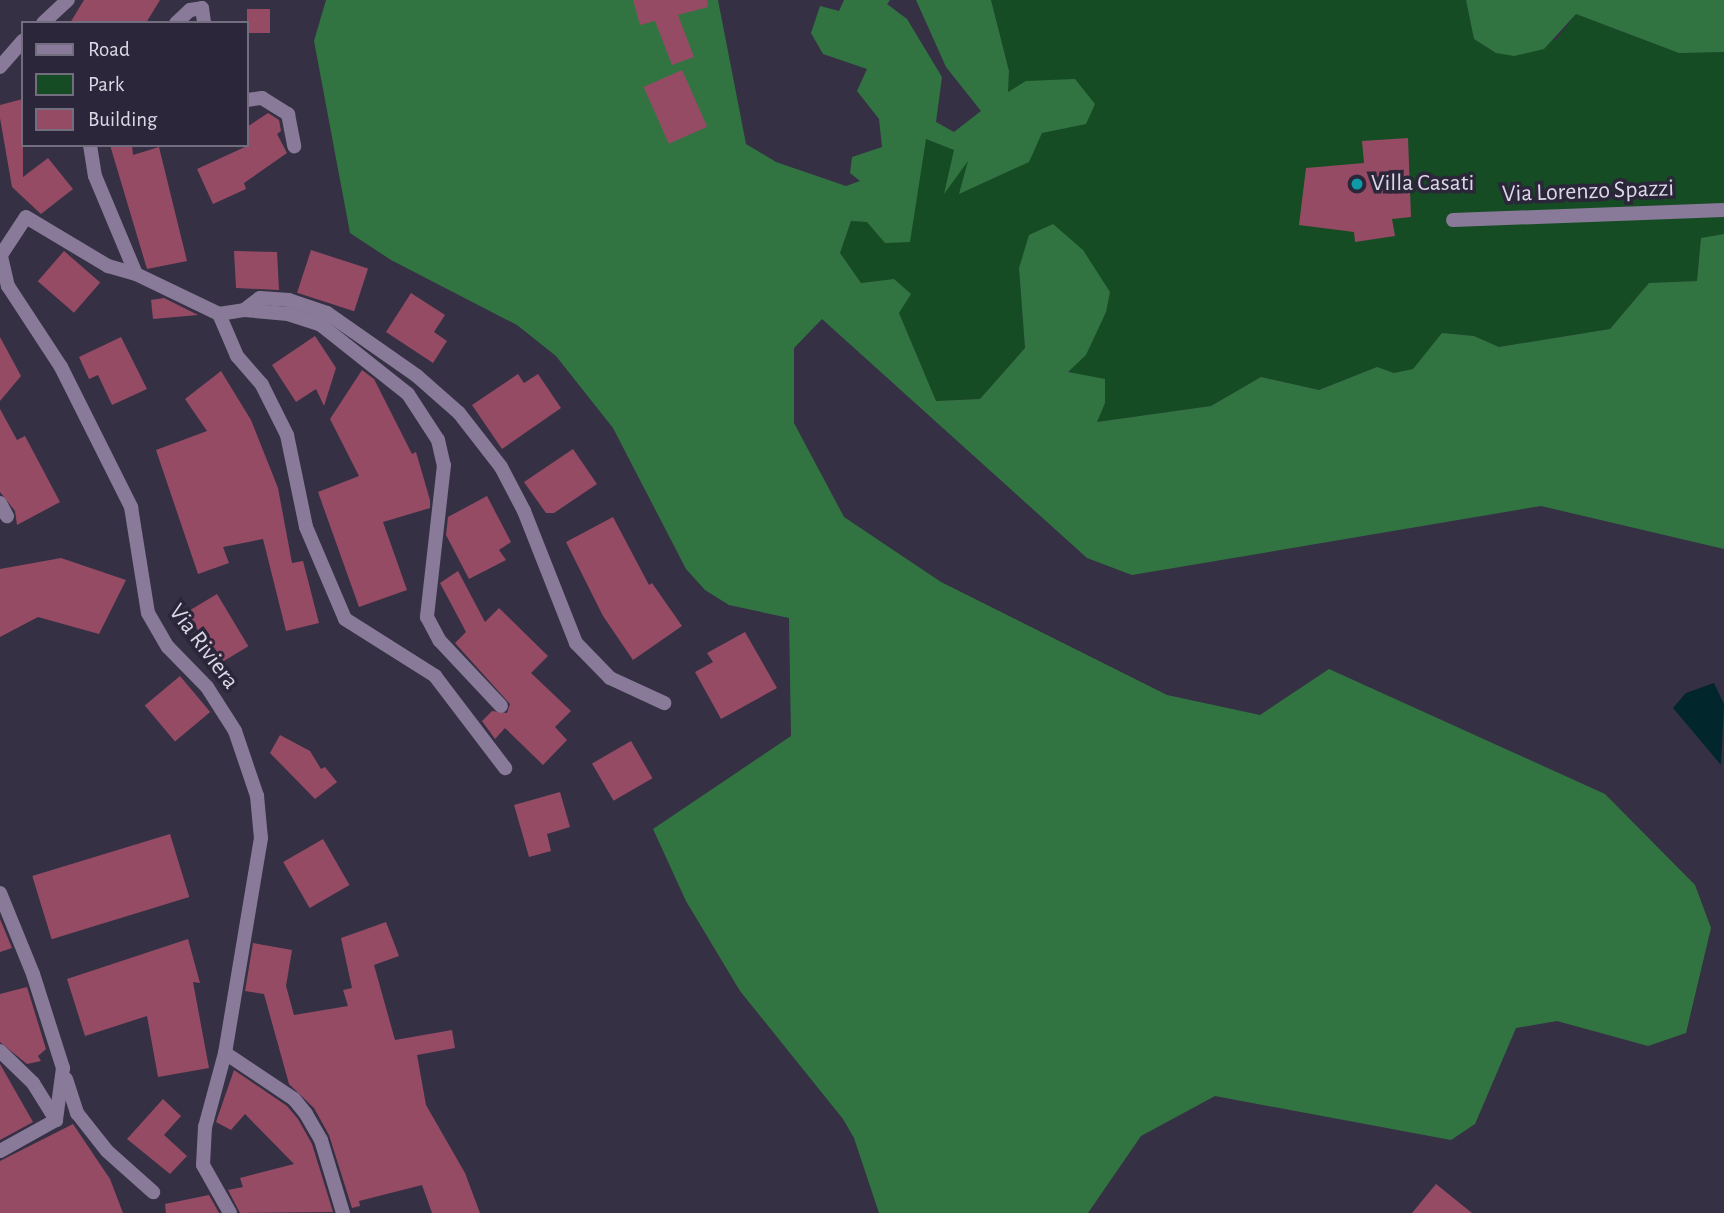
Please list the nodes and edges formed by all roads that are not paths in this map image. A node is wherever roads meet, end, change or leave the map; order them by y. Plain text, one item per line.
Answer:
1 (68, 0) edge
2 (45, 21) edge
3 (178, 21) edge
4 (205, 21) edge
5 (21, 43) edge
6 (0, 67) edge
7 (248, 100) edge
8 (294, 146) dead end
9 (90, 147) edge
10 (1724, 210) edge
11 (1453, 220) dead end
12 (0, 253) edge
13 (136, 274) junction
14 (244, 310) junction
15 (219, 314) junction
16 (664, 704) dead end
17 (501, 706) dead end
18 (505, 768) dead end
19 (0, 892) edge
20 (0, 1051) edge
21 (225, 1053) junction
22 (63, 1068) junction
23 (56, 1120) junction
24 (0, 1151) edge
25 (153, 1192) dead end
26 (230, 1213) edge
27 (343, 1213) edge

1 - 2 street
3 - 4 street
5 - 6 street
7 - 8 street
9 - 13 street
10 - 11 street, Via Lorenzo Spazzi
12 - 13 street
12 - 21 street, Via Riviera
13 - 15 street
14 - 15 street
14 - 16 street
14 - 17 street
15 - 18 street
19 - 22 street
20 - 23 street
21 - 26 street, Via Riviera
21 - 27 street
22 - 23 street
22 - 25 street
23 - 24 street

